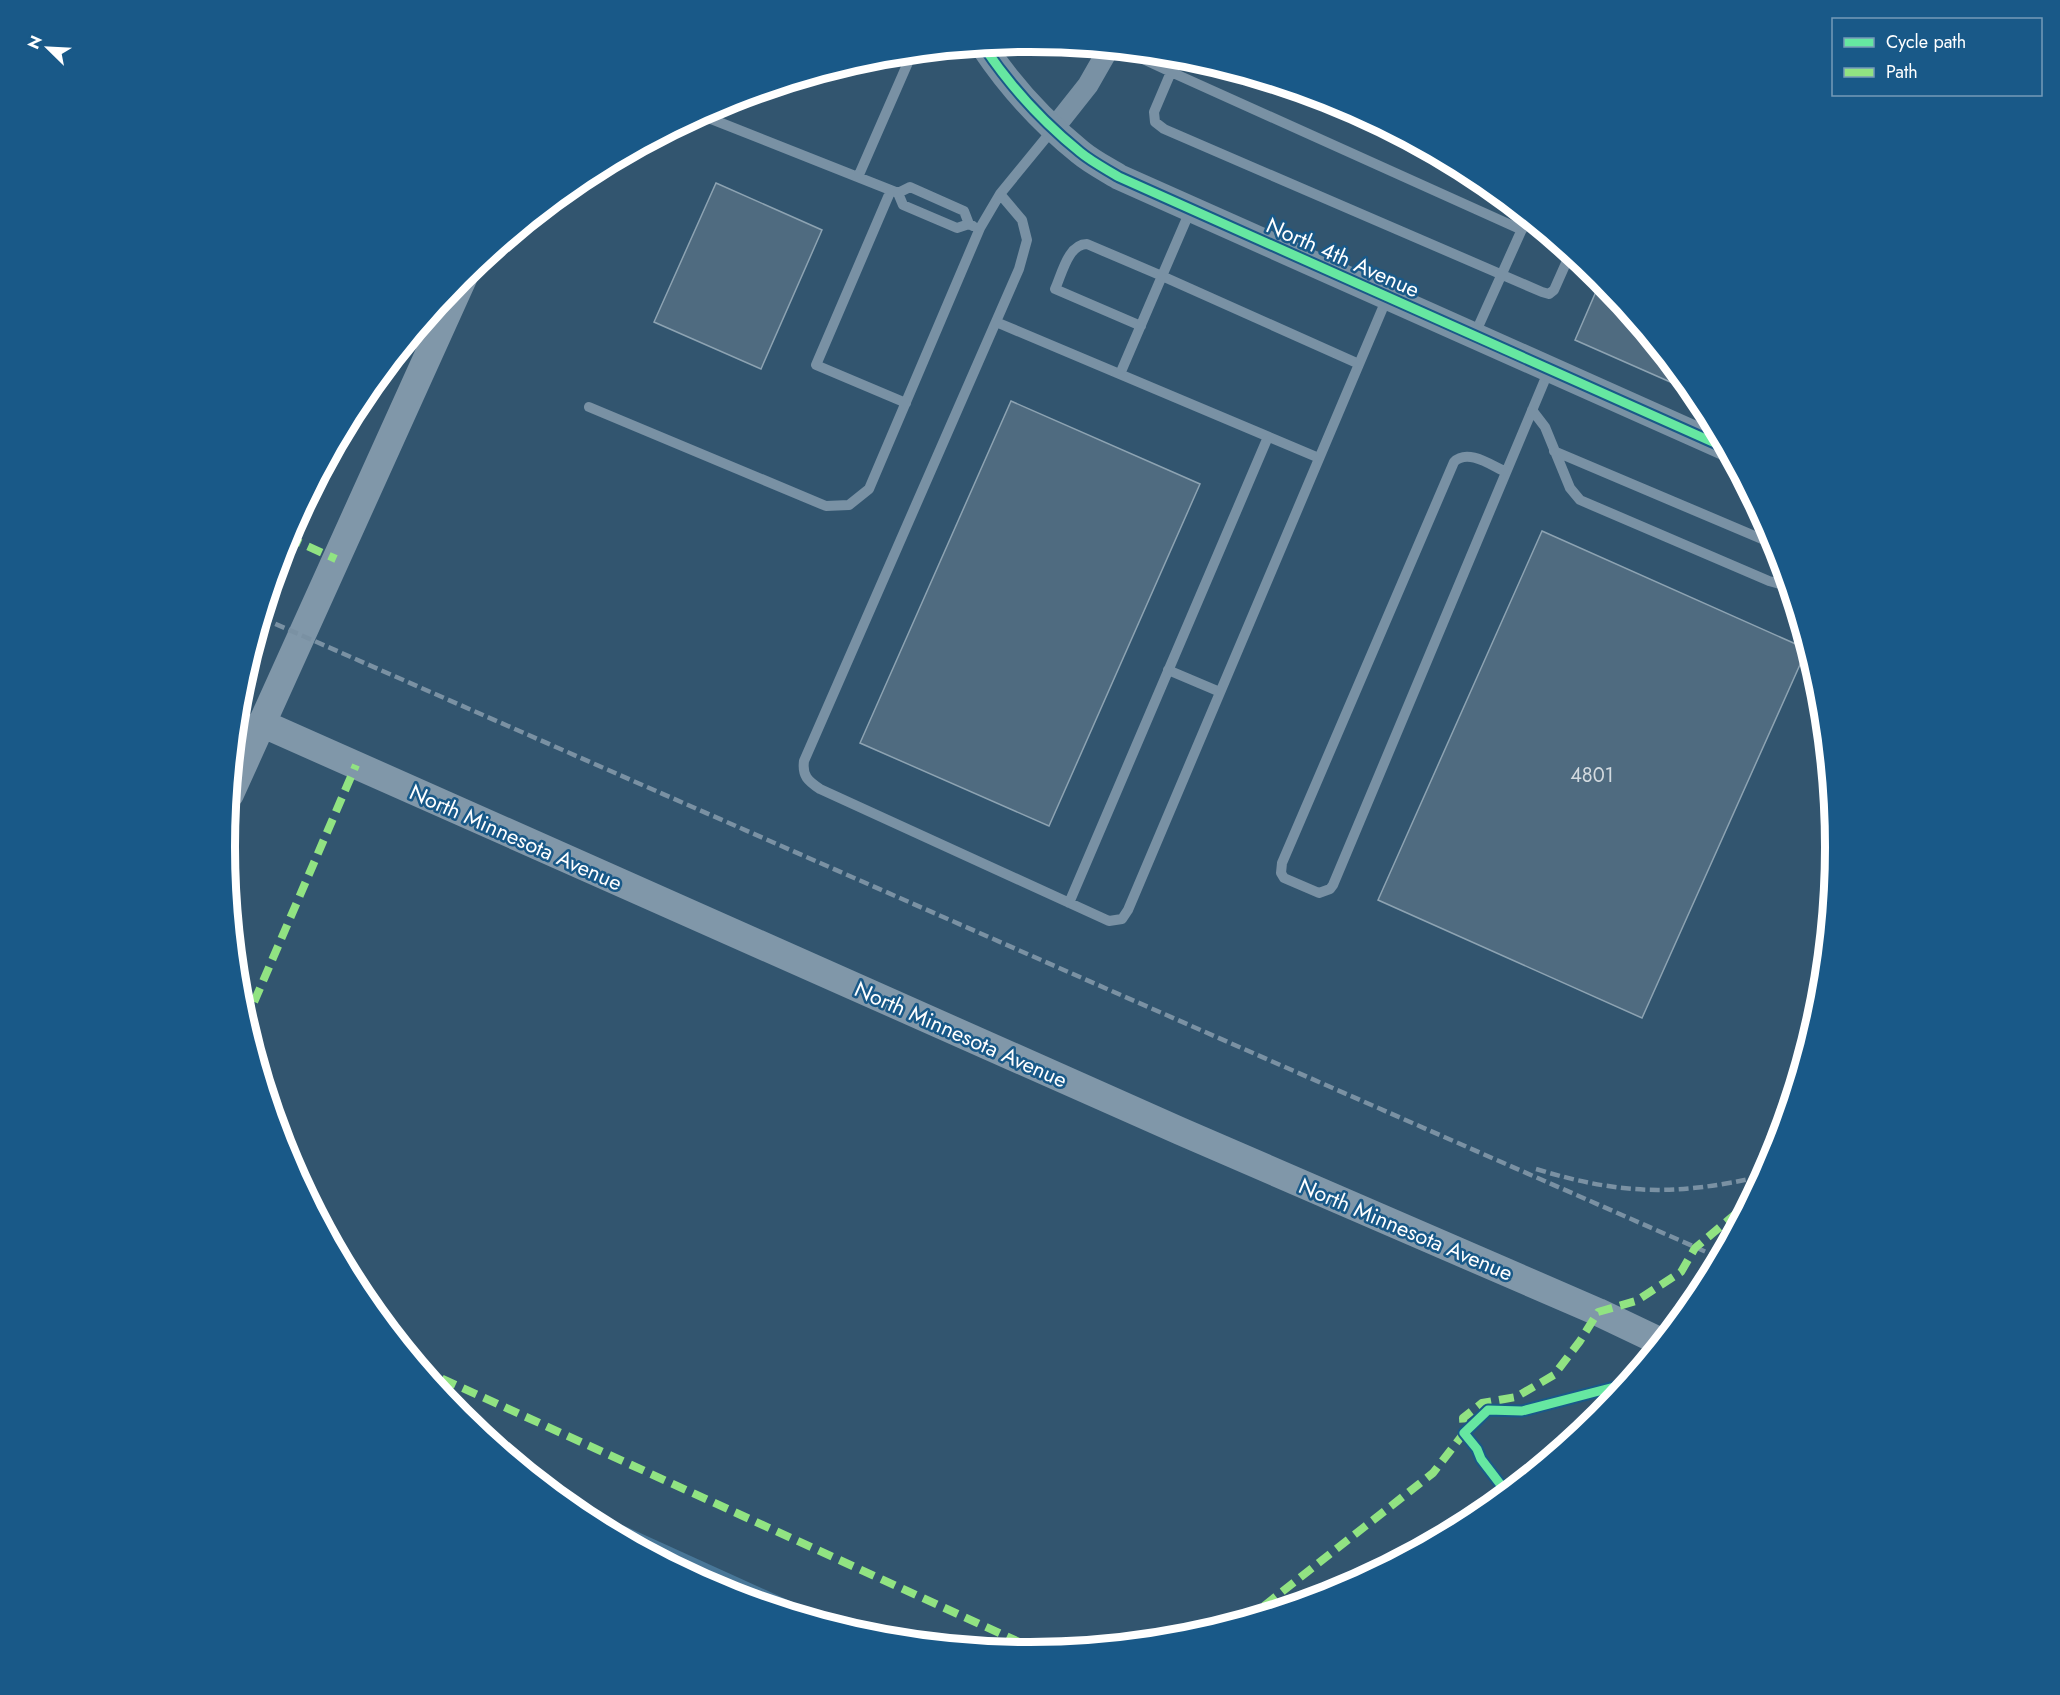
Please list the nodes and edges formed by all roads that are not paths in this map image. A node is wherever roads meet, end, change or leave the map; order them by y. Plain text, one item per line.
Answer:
1 (989, 54) edge
2 (1104, 56) edge
3 (908, 62) edge
4 (1149, 62) edge
5 (1171, 72) junction
6 (712, 119) edge
7 (1054, 128) junction
8 (858, 177) junction
9 (894, 191) junction
10 (1000, 194) junction
11 (1190, 211) junction
12 (969, 224) junction
13 (1524, 225) edge
14 (980, 228) junction
15 (1522, 230) junction
16 (1567, 262) edge
17 (1502, 274) junction
18 (1162, 276) junction
19 (1387, 298) junction
20 (453, 301) edge
21 (996, 322) junction
22 (1141, 326) junction
23 (1474, 336) junction
24 (1359, 364) junction
25 (1550, 370) junction
26 (1120, 374) junction
27 (906, 403) junction
28 (589, 407) dead end
29 (1532, 410) junction
30 (1268, 437) junction
31 (1713, 442) edge
32 (1554, 451) junction
33 (1319, 458) junction
34 (1506, 472) junction
35 (1762, 539) edge
36 (1780, 584) edge
37 (1168, 670) junction
38 (1220, 692) junction
39 (261, 723) junction
40 (239, 773) edge
41 (1069, 903) junction
42 (1654, 1339) edge

1 - 7 street, North 4th Avenue
2 - 7 street
3 - 8 lane
4 - 5 lane
5 - 15 lane
5 - 17 lane
6 - 8 lane
7 - 10 lane
7 - 11 street, North 4th Avenue
8 - 9 lane
9 - 12 lane
9 - 12 lane
9 - 27 lane
10 - 14 lane
10 - 21 lane
11 - 18 lane
11 - 19 street, North 4th Avenue
12 - 14 lane
13 - 15 lane
14 - 27 lane
15 - 17 lane
16 - 17 lane
17 - 23 lane
18 - 22 lane
18 - 22 lane
18 - 24 lane
19 - 23 street, North 4th Avenue
19 - 24 lane
20 - 39 main road
21 - 26 lane
21 - 41 lane
22 - 26 lane
23 - 25 street, North 4th Avenue
24 - 33 lane
25 - 29 lane
25 - 31 street, North 4th Avenue
26 - 30 lane
27 - 28 lane
29 - 32 lane
29 - 34 lane
30 - 33 lane
30 - 37 lane
32 - 35 lane
32 - 36 lane
33 - 38 lane
34 - 34 lane
37 - 38 lane
37 - 41 lane
38 - 41 lane
39 - 40 main road
39 - 42 main road, North Minnesota Avenue

